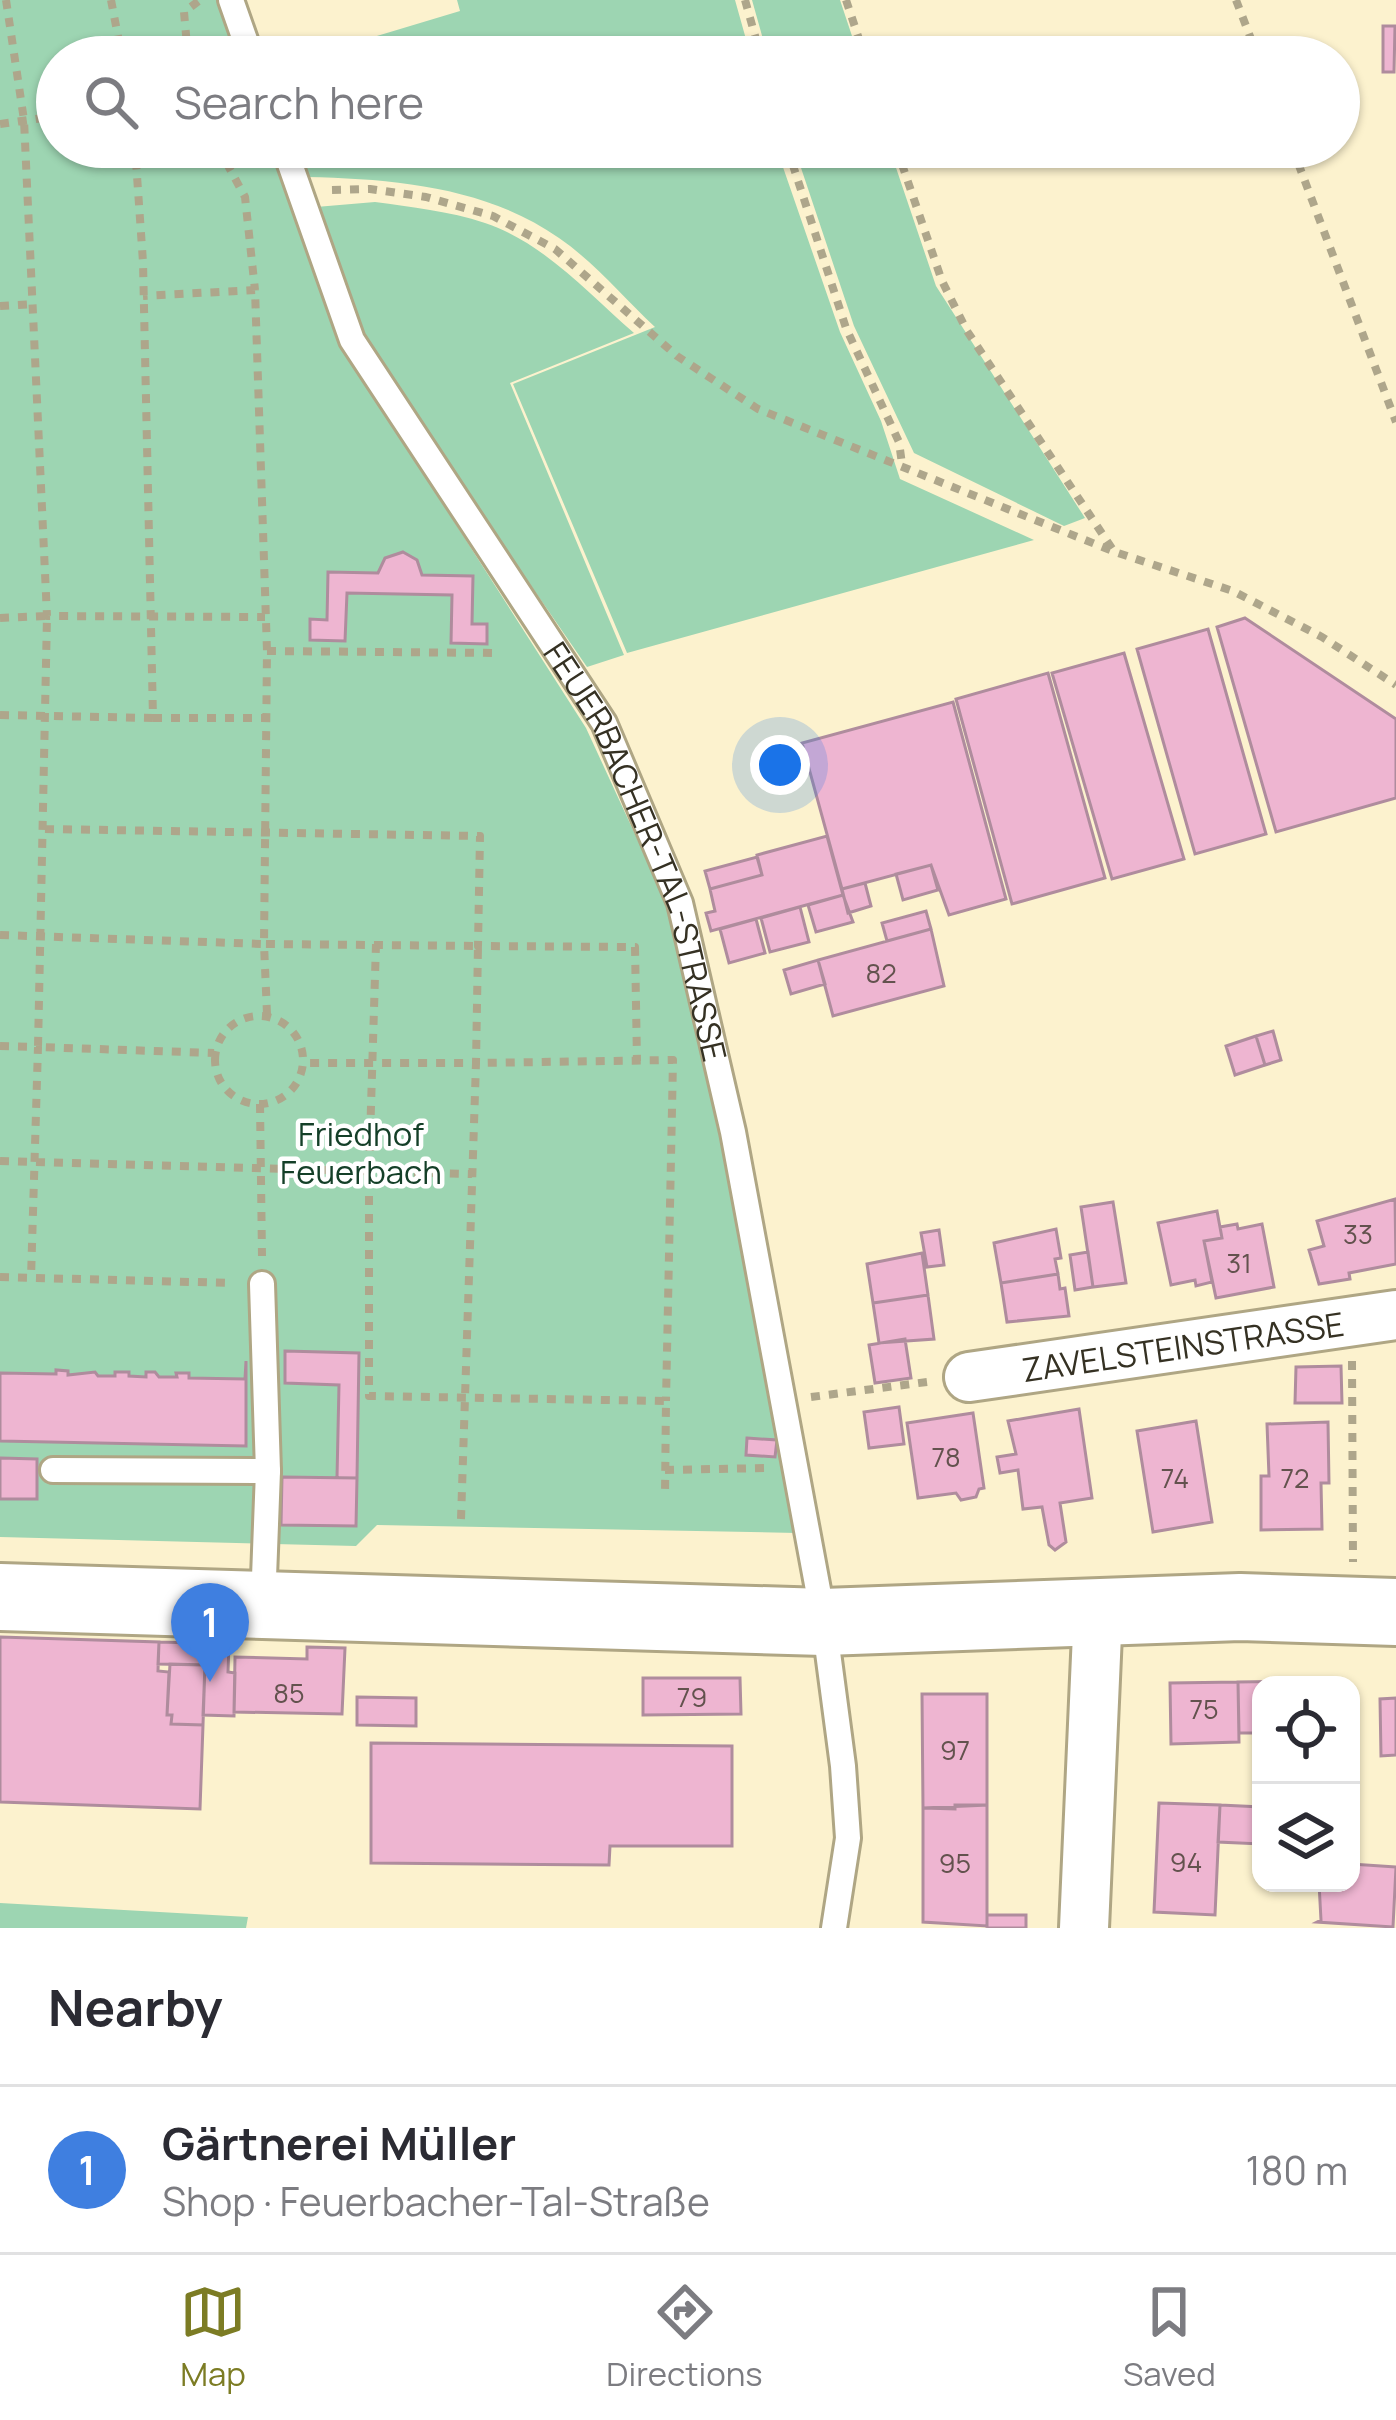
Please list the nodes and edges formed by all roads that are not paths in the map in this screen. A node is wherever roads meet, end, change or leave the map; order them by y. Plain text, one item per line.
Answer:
1 (230, 0) edge
2 (243, 36) edge
3 (292, 168) edge
4 (262, 1283) road end
5 (1374, 1319) edge
6 (969, 1378) road end
7 (53, 1470) dead end
8 (268, 1472) junction
9 (0, 1597) edge
10 (262, 1606) junction
11 (1098, 1611) junction
12 (1396, 1612) edge
13 (824, 1622) junction
14 (834, 1928) edge
15 (1084, 1928) edge

1 - 2 lane
3 - 13 lane, FEUERBACHER-TAL-STRASSE
4 - 8 lane
5 - 6 street, ZAVELSTEINSTRASSE
7 - 8 lane
8 - 10 lane
9 - 10 main road
10 - 13 main road
11 - 12 main road
11 - 13 main road
11 - 15 street
13 - 14 lane, FEUERBACHER-TAL-STRASSE

